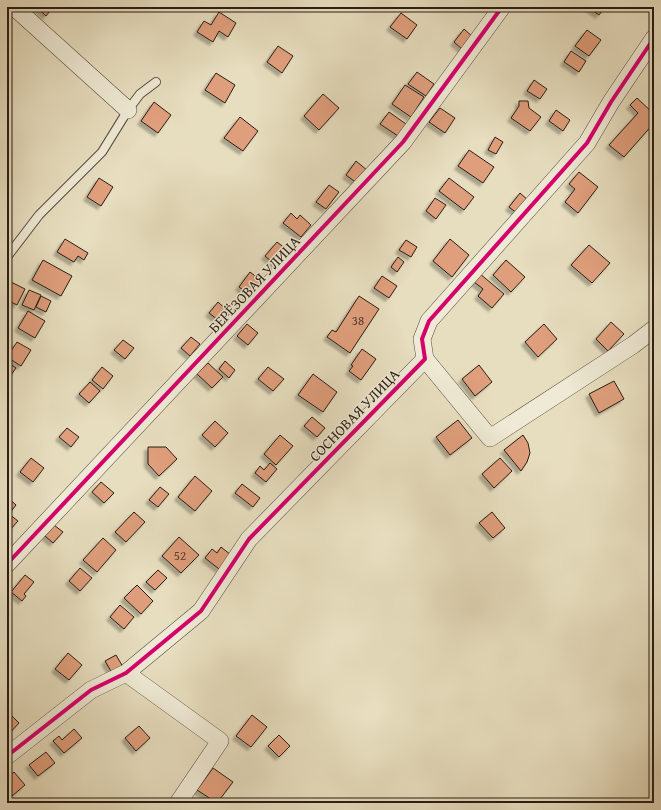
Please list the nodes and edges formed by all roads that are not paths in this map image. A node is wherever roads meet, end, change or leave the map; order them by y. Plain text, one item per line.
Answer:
1 (14, 7) edge
2 (502, 7) edge
3 (654, 38) edge
4 (156, 82) dead end
5 (128, 110) junction
6 (7, 257) edge
7 (654, 329) edge
8 (425, 359) junction
9 (7, 564) edge
10 (126, 674) junction
11 (7, 756) edge
12 (178, 803) edge

1 - 5 street
2 - 9 street, БЕРЁЗОВАЯ УЛИЦА
3 - 8 street
4 - 5 lane
5 - 6 lane
7 - 8 street
8 - 10 street, СОСНОВАЯ УЛИЦА
10 - 11 street, СОСНОВАЯ УЛИЦА
10 - 12 street

